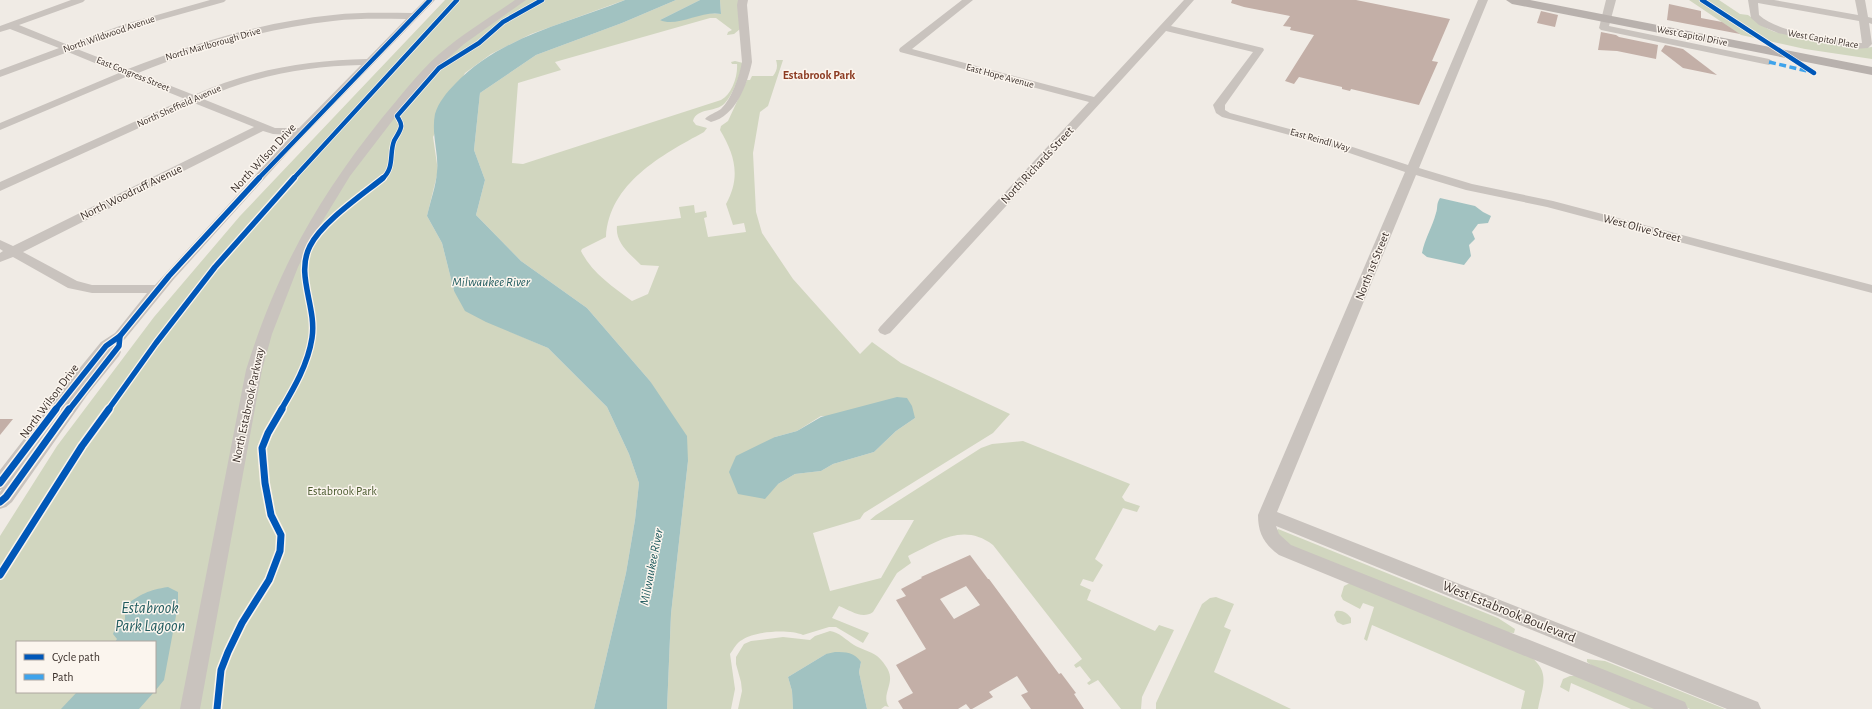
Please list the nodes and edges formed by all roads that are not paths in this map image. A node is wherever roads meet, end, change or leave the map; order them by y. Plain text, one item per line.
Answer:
1 (80, 0) edge
2 (221, 0) edge
3 (430, 0) edge
4 (520, 0) edge
5 (743, 0) edge
6 (968, 0) edge
7 (1189, 0) edge
8 (1483, 0) edge
9 (1512, 0) edge
10 (1546, 0) edge
11 (1611, 0) edge
12 (1753, 0) edge
13 (1759, 0) edge
14 (1860, 0) edge
15 (414, 16) junction
16 (1606, 20) junction
17 (1868, 20) edge
18 (5, 27) edge
19 (1164, 28) junction
20 (68, 48) junction
21 (1787, 48) junction
22 (1872, 60) edge
23 (369, 62) junction
24 (1769, 62) dead end
25 (1872, 65) edge
26 (129, 72) junction
27 (1872, 72) edge
28 (0, 74) edge
29 (194, 99) junction
30 (1096, 101) junction
31 (711, 119) dead end
32 (0, 126) edge
33 (263, 127) junction
34 (302, 132) junction
35 (1412, 170) junction
36 (0, 187) edge
37 (0, 244) edge
38 (13, 251) junction
39 (0, 258) edge
40 (159, 289) junction
41 (1872, 289) edge
42 (885, 330) dead end
43 (120, 336) junction
44 (0, 483) edge
45 (0, 502) edge
46 (1267, 524) junction
47 (190, 709) edge
48 (1678, 709) edge
49 (1751, 709) edge

1 - 18 street
2 - 20 street, North Wildwood Avenue
3 - 15 street, North Wilson Drive
4 - 47 street, North Estabrook Parkway
5 - 31 street
6 - 30 street, East Hope Avenue
7 - 19 street, North Richards Street
8 - 35 street, North 1st Street
9 - 16 main road, West Capitol Drive
10 - 16 main road, West Capitol Drive
11 - 16 street
12 - 17 street, West Capitol Place
13 - 17 street
14 - 17 street
15 - 23 street, North Wilson Drive
15 - 26 street, North Marlborough Drive
16 - 21 main road, West Capitol Drive
16 - 24 street
16 - 27 main road, West Capitol Drive
18 - 20 street, East Congress Street
19 - 30 street, North Richards Street
19 - 35 street, East Reindl Way
20 - 26 street, East Congress Street
20 - 28 street, North Wildwood Avenue
21 - 22 main road
21 - 25 main road, West Capitol Drive
23 - 29 street, North Sheffield Avenue
23 - 34 street, North Wilson Drive
26 - 29 street, East Congress Street
26 - 32 street, North Marlborough Drive
29 - 33 street, East Congress Street
29 - 36 street, North Sheffield Avenue
30 - 42 street, North Richards Street
33 - 34 street, East Congress Street
33 - 38 street, North Woodruff Avenue
34 - 40 street, North Wilson Drive
35 - 41 street, West Olive Street
35 - 46 street, North 1st Street
37 - 38 street
38 - 39 street, North Woodruff Avenue
38 - 40 street
40 - 43 street, North Wilson Drive
43 - 44 street, North Wilson Drive
43 - 45 street, North Wilson Drive
46 - 48 street, West Estabrook Boulevard
46 - 49 street, West Estabrook Boulevard

